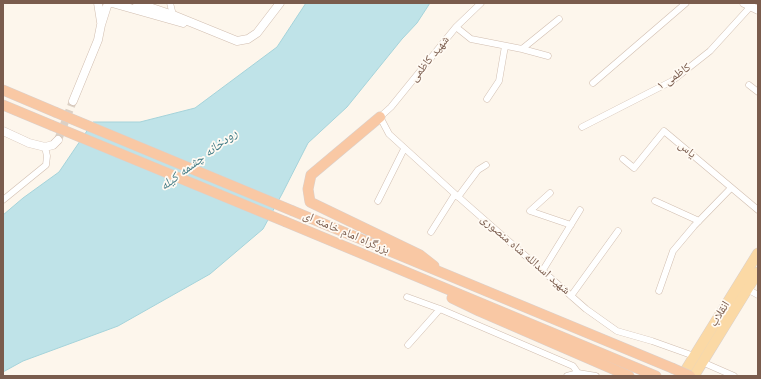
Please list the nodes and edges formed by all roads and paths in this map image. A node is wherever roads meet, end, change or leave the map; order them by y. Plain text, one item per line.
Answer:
1 (98, 3) edge
2 (105, 3) edge
3 (109, 3) edge
4 (112, 3) edge
5 (137, 3) edge
6 (170, 3) edge
7 (280, 3) edge
8 (481, 3) edge
9 (686, 3) edge
10 (751, 6) edge
11 (173, 15) junction
12 (559, 19) dead end
13 (101, 25) junction
14 (197, 25) junction
15 (456, 27) junction
16 (505, 46) junction
17 (522, 49) junction
18 (548, 56) dead end
19 (593, 83) dead end
20 (749, 85) dead end
21 (3, 90) edge
22 (758, 92) edge
23 (487, 99) dead end
24 (73, 101) tunnel mouth
25 (3, 105) edge
26 (380, 117) junction
27 (582, 127) dead end
28 (4, 134) edge
29 (58, 140) tunnel mouth
30 (45, 147) junction
31 (404, 149) junction
32 (623, 159) dead end
33 (486, 165) dead end
34 (731, 188) junction
35 (550, 193) dead end
36 (456, 195) junction
37 (3, 200) edge
38 (655, 200) dead end
39 (378, 201) dead end
40 (580, 210) dead end
41 (758, 210) edge
42 (699, 221) junction
43 (571, 225) junction
44 (618, 231) dead end
45 (431, 232) dead end
46 (758, 253) edge
47 (381, 262) junction
48 (543, 270) junction
49 (758, 272) edge
50 (445, 274) junction
51 (747, 289) junction
52 (659, 291) dead end
53 (758, 295) edge
54 (571, 296) junction
55 (407, 297) dead end
56 (440, 309) junction
57 (408, 345) dead end
58 (698, 359) junction
59 (578, 372) junction
60 (567, 376) edge
61 (596, 376) edge
62 (629, 376) edge
63 (656, 376) edge
64 (682, 376) edge
65 (690, 376) edge
66 (694, 376) edge
67 (734, 376) edge

1 - 13 street
2 - 3 street
3 - 13 street
4 - 14 street
5 - 11 street
6 - 11 street
7 - 14 street
8 - 15 street, شهید کاظمی
9 - 19 street
10 - 27 street, کاظمی ۱
11 - 14 street
12 - 17 street
13 - 24 street
15 - 16 street
15 - 26 street, شهید کاظمی
16 - 17 street
16 - 23 street
17 - 18 street
20 - 22 street
21 - 50 highway, بزرگراه امام خامنه ای, bridge
25 - 47 highway, بزرگراه امام خامنه ای, bridge
26 - 31 street, شهید اسدالله شاه منصوری
26 - 50 highway
28 - 30 street
29 - 30 street
30 - 37 street
31 - 36 street, شهید اسدالله شاه منصوری
31 - 39 street
32 - 34 street, یاس
33 - 36 street
34 - 41 street, یاس
34 - 42 street
35 - 43 street
36 - 45 street
36 - 48 street, شهید اسدالله شاه منصوری
38 - 42 street
40 - 43 street
42 - 52 street
43 - 48 street
44 - 54 street
46 - 58 main road, انقلاب
47 - 62 highway
47 - 63 highway, بزرگراه امام خامنه ای
48 - 54 street, شهید اسدالله شاه منصوری
49 - 51 main road, انقلاب
50 - 65 highway, بزرگراه امام خامنه ای, bridge
51 - 53 street
51 - 58 main road, انقلاب
54 - 58 street, شهید اسدالله شاه منصوری
55 - 56 street
56 - 57 street
56 - 59 street
58 - 64 main road, انقلاب
58 - 66 main road, انقلاب
58 - 67 street, شهید اسدالله شاه منصوری
59 - 60 street
59 - 61 street

